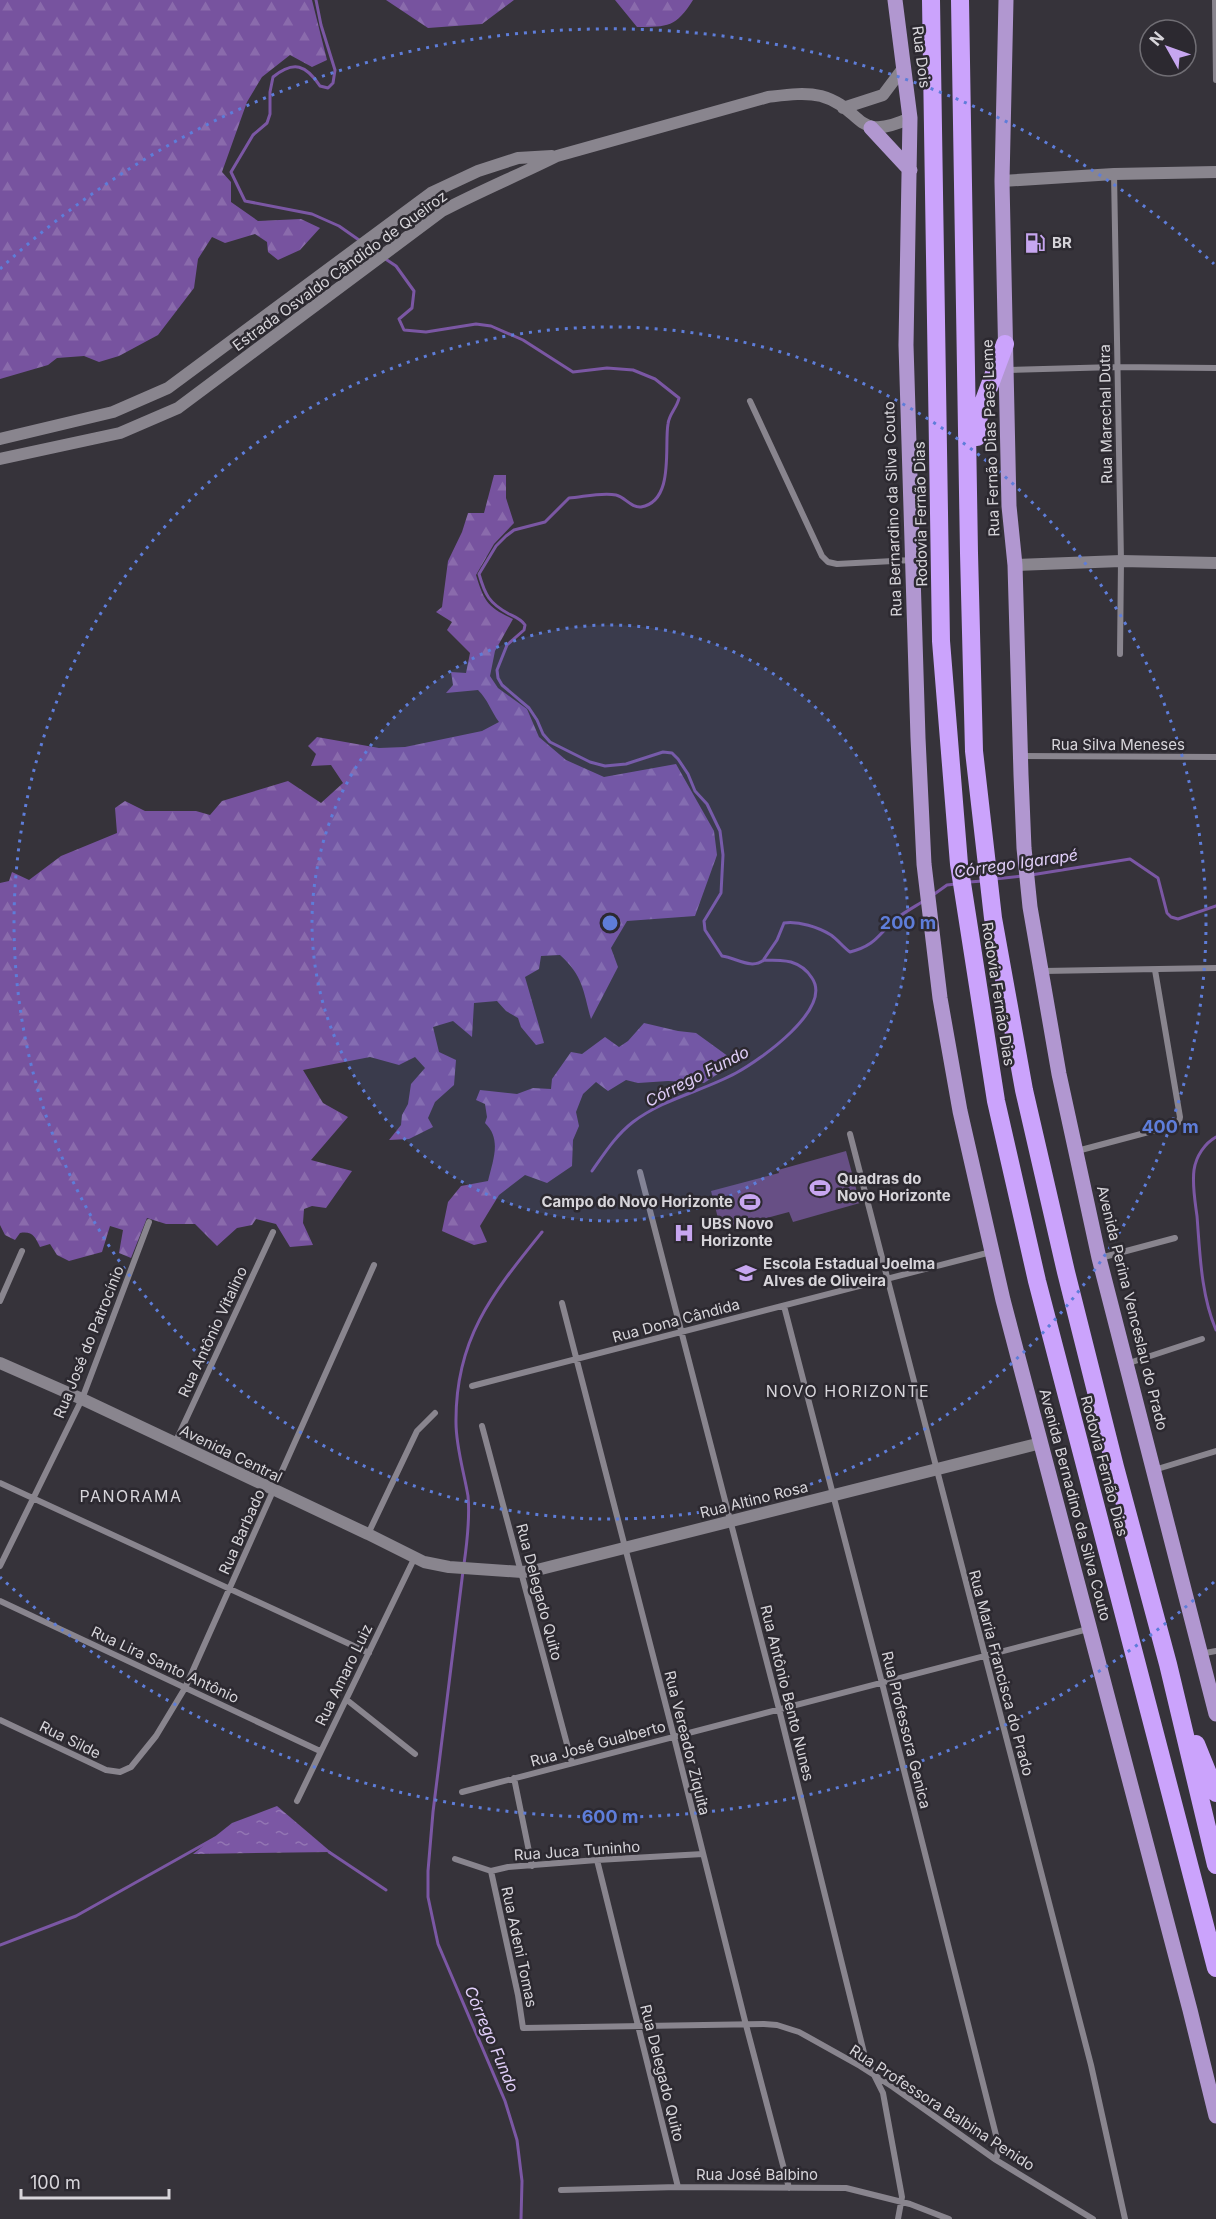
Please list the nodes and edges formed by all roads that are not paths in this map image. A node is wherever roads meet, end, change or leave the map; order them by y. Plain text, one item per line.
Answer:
1 (895, 0) edge
2 (931, 0) edge
3 (960, 0) edge
4 (1006, 0) edge
5 (1215, 0) edge
6 (904, 67) junction
7 (1216, 80) edge
8 (843, 108) junction
9 (910, 118) junction
10 (871, 128) junction
11 (557, 156) junction
12 (910, 170) junction
13 (1216, 172) edge
14 (1114, 174) junction
15 (1002, 181) junction
16 (1005, 344) junction
17 (1116, 367) junction
18 (1216, 368) edge
19 (1007, 370) junction
20 (750, 401) dead end
21 (0, 439) edge
22 (0, 459) edge
23 (969, 553) junction
24 (913, 560) junction
25 (1121, 561) junction
26 (1216, 563) edge
27 (1015, 565) junction
28 (1120, 654) dead end
29 (1021, 756) junction
30 (1216, 758) edge
31 (927, 898) joint
32 (1030, 907) joint
33 (1216, 968) edge
34 (1155, 970) junction
35 (1043, 971) junction
36 (850, 1134) dead end
37 (1076, 1151) junction
38 (640, 1172) dead end
39 (149, 1222) dead end
40 (273, 1232) dead end
41 (1174, 1238) dead end
42 (22, 1251) dead end
43 (991, 1252) junction
44 (1099, 1258) junction
45 (374, 1265) dead end
46 (888, 1278) junction
47 (0, 1301) edge
48 (562, 1304) dead end
49 (784, 1306) junction
50 (682, 1332) junction
51 (1202, 1339) dead end
52 (576, 1359) junction
53 (0, 1363) edge
54 (1125, 1364) junction
55 (472, 1386) dead end
56 (82, 1400) junction
57 (435, 1413) dead end
58 (482, 1426) dead end
59 (175, 1443) junction
60 (1041, 1443) junction
61 (1216, 1451) edge
62 (936, 1470) junction
63 (1153, 1470) junction
64 (0, 1483) edge
65 (273, 1491) junction
66 (832, 1496) junction
67 (33, 1498) junction
68 (730, 1522) junction
69 (368, 1534) junction
70 (624, 1548) junction
71 (414, 1559) junction
72 (0, 1566) edge
73 (472, 1569) joint
74 (522, 1572) junction
75 (230, 1589) junction
76 (0, 1601) edge
77 (1088, 1629) junction
78 (1216, 1651) edge
79 (369, 1653) junction
80 (1200, 1655) junction
81 (984, 1656) junction
82 (1168, 1664) junction
83 (882, 1683) junction
84 (185, 1688) junction
85 (347, 1700) junction
86 (779, 1709) junction
87 (1216, 1714) edge
88 (0, 1720) edge
89 (674, 1737) junction
90 (320, 1751) junction
91 (415, 1754) dead end
92 (572, 1763) junction
93 (131, 1767) joint
94 (514, 1778) junction
95 (462, 1792) dead end
96 (1216, 1792) edge
97 (297, 1801) dead end
98 (703, 1854) junction
99 (455, 1859) dead end
100 (597, 1860) junction
101 (1216, 1865) edge
102 (532, 1866) junction
103 (491, 1871) junction
104 (1216, 1968) edge
105 (746, 2025) junction
106 (638, 2027) junction
107 (523, 2028) joint
108 (874, 2075) junction
109 (1216, 2115) edge
110 (996, 2160) junction
111 (678, 2187) junction
112 (789, 2188) junction
113 (561, 2190) dead end
114 (902, 2202) junction
115 (898, 2219) edge
116 (949, 2219) edge
117 (1093, 2219) edge
118 (1125, 2219) edge

1 - 6 main road, Rua Dois
2 - 104 highway, Rodovia Fernão Dias
3 - 23 highway, Rodovia Fernão Dias
4 - 15 main road, Rua Fernão Dias Paes Leme
5 - 7 street
6 - 8 main road
6 - 9 main road, Rua Dois
8 - 10 main road, Estrada Osvaldo Cândido de Queiroz
8 - 11 main road, Estrada Osvaldo Cândido de Queiroz
9 - 10 main road
9 - 12 main road, Rua Bernardino da Silva Couto
10 - 12 main road
11 - 21 main road, Estrada Osvaldo Cândido de Queiroz
11 - 22 main road, Estrada Osvaldo Cândido de Queiroz
12 - 24 main road, Rua Bernardino da Silva Couto
13 - 14 main road
14 - 15 main road
14 - 17 street, Rua Marechal Dutra
15 - 16 main road, Rua Fernão Dias Paes Leme
16 - 19 main road, Rua Fernão Dias Paes Leme
16 - 23 highway
17 - 18 street
17 - 19 street
17 - 25 street, Rua Marechal Dutra
19 - 27 main road, Rua Fernão Dias Paes Leme
20 - 24 street
23 - 82 highway, Rodovia Fernão Dias
24 - 31 main road, Rua Bernardino da Silva Couto
25 - 26 main road
25 - 27 main road
25 - 28 street, Rua Marechal Dutra
27 - 29 main road, Rua Fernão Dias Paes Leme
29 - 30 street, Rua Silva Meneses
29 - 32 main road, Rua Fernão Dias Paes Leme
31 - 43 main road, Avenida Bernadino da Silva Couto
32 - 35 main road, Avenida Perina Venceslau do Prado
33 - 34 street
34 - 35 street
34 - 37 street
35 - 37 main road, Avenida Perina Venceslau do Prado
36 - 46 street, Rua Maria Francisca do Prado
37 - 44 main road, Avenida Perina Venceslau do Prado
38 - 50 street, Rua Antônio Bento Nunes
39 - 56 street, Rua José do Patrocínio
40 - 59 street, Rua Antônio Vitalino
41 - 44 street
42 - 47 street
43 - 46 street, Rua Dona Cândida
43 - 60 main road, Avenida Bernadino da Silva Couto
44 - 54 main road, Avenida Perina Venceslau do Prado
45 - 65 street, Rua Barbado
46 - 49 street, Rua Dona Cândida
46 - 62 street, Rua Maria Francisca do Prado
48 - 52 street, Rua Vereador Ziquita
49 - 50 street, Rua Dona Cândida
49 - 66 street, Rua Professora Genica
50 - 52 street, Rua Dona Cândida
50 - 68 street, Rua Antônio Bento Nunes
51 - 54 street
52 - 55 street, Rua Dona Cândida
52 - 70 street, Rua Vereador Ziquita
53 - 56 main road, Avenida Central
54 - 63 main road, Avenida Perina Venceslau do Prado
56 - 59 main road, Avenida Central
56 - 67 street, Rua José do Patrocínio
57 - 69 street
58 - 74 street, Rua Delegado Quito
59 - 65 main road, Avenida Central
60 - 62 main road, Rua Altino Rosa
60 - 77 main road, Avenida Bernadino da Silva Couto
61 - 63 street
62 - 66 main road, Rua Altino Rosa
62 - 81 street, Rua Maria Francisca do Prado
63 - 80 main road, Avenida Perina Venceslau do Prado
64 - 67 street
65 - 69 main road, Avenida Central
65 - 75 street, Rua Barbado
66 - 68 main road, Rua Altino Rosa
66 - 83 street, Rua Professora Genica
67 - 72 street, Rua José do Patrocínio
67 - 75 street
68 - 70 main road, Rua Altino Rosa
68 - 86 street, Rua Antônio Bento Nunes
69 - 71 main road, Avenida Central
70 - 74 main road, Rua Altino Rosa
70 - 89 street, Rua Vereador Ziquita
71 - 73 main road, Avenida Central
71 - 79 street, Rua Amaro Luiz
73 - 74 main road, Rua Altino Rosa
74 - 92 street, Rua Delegado Quito
75 - 79 street
75 - 84 street, Rua Barbado
76 - 84 street, Rua Lira Santo Antônio
77 - 81 street, Rua José Gualberto
77 - 109 main road, Avenida Bernadino da Silva Couto
78 - 80 street
79 - 85 street, Rua Amaro Luiz
80 - 87 main road, Avenida Perina Venceslau do Prado
81 - 83 street, Rua José Gualberto
81 - 118 street, Rua Maria Francisca do Prado
82 - 96 highway
82 - 101 highway, Rodovia Fernão Dias
83 - 86 street, Rua José Gualberto
83 - 110 street, Rua Professora Genica
84 - 90 street, Rua Lira Santo Antônio
84 - 93 street, Rua Barbado
85 - 90 street, Rua Amaro Luiz
85 - 91 street
86 - 89 street, Rua José Gualberto
86 - 108 street, Rua Antônio Bento Nunes
88 - 93 street, Rua Silde
89 - 92 street, Rua José Gualberto
89 - 98 street, Rua Vereador Ziquita
90 - 97 street, Rua Amaro Luiz
92 - 94 street, Rua José Gualberto
94 - 95 street, Rua José Gualberto
94 - 102 street
98 - 100 street, Rua Juca Tuninho
98 - 105 street, Rua Vereador Ziquita
99 - 103 street, Rua Juca Tuninho
100 - 102 street, Rua Juca Tuninho
100 - 106 street, Rua Delegado Quito
102 - 103 street, Rua Juca Tuninho
103 - 107 street, Rua Adeni Tomas
105 - 106 street, Rua Professora Balbina Penido
105 - 108 street, Rua Professora Balbina Penido
105 - 112 street, Rua Vereador Ziquita
106 - 107 street, Rua Professora Balbina Penido
106 - 111 street, Rua Delegado Quito
108 - 110 street, Rua Professora Balbina Penido
108 - 114 street, Rua Antônio Bento Nunes
110 - 117 street, Rua Professora Balbina Penido
111 - 112 street, Rua José Balbino
111 - 113 street, Rua José Balbino
112 - 114 street, Rua José Balbino
114 - 115 street, Rua Antônio Bento Nunes
114 - 116 street, Rua José Balbino

